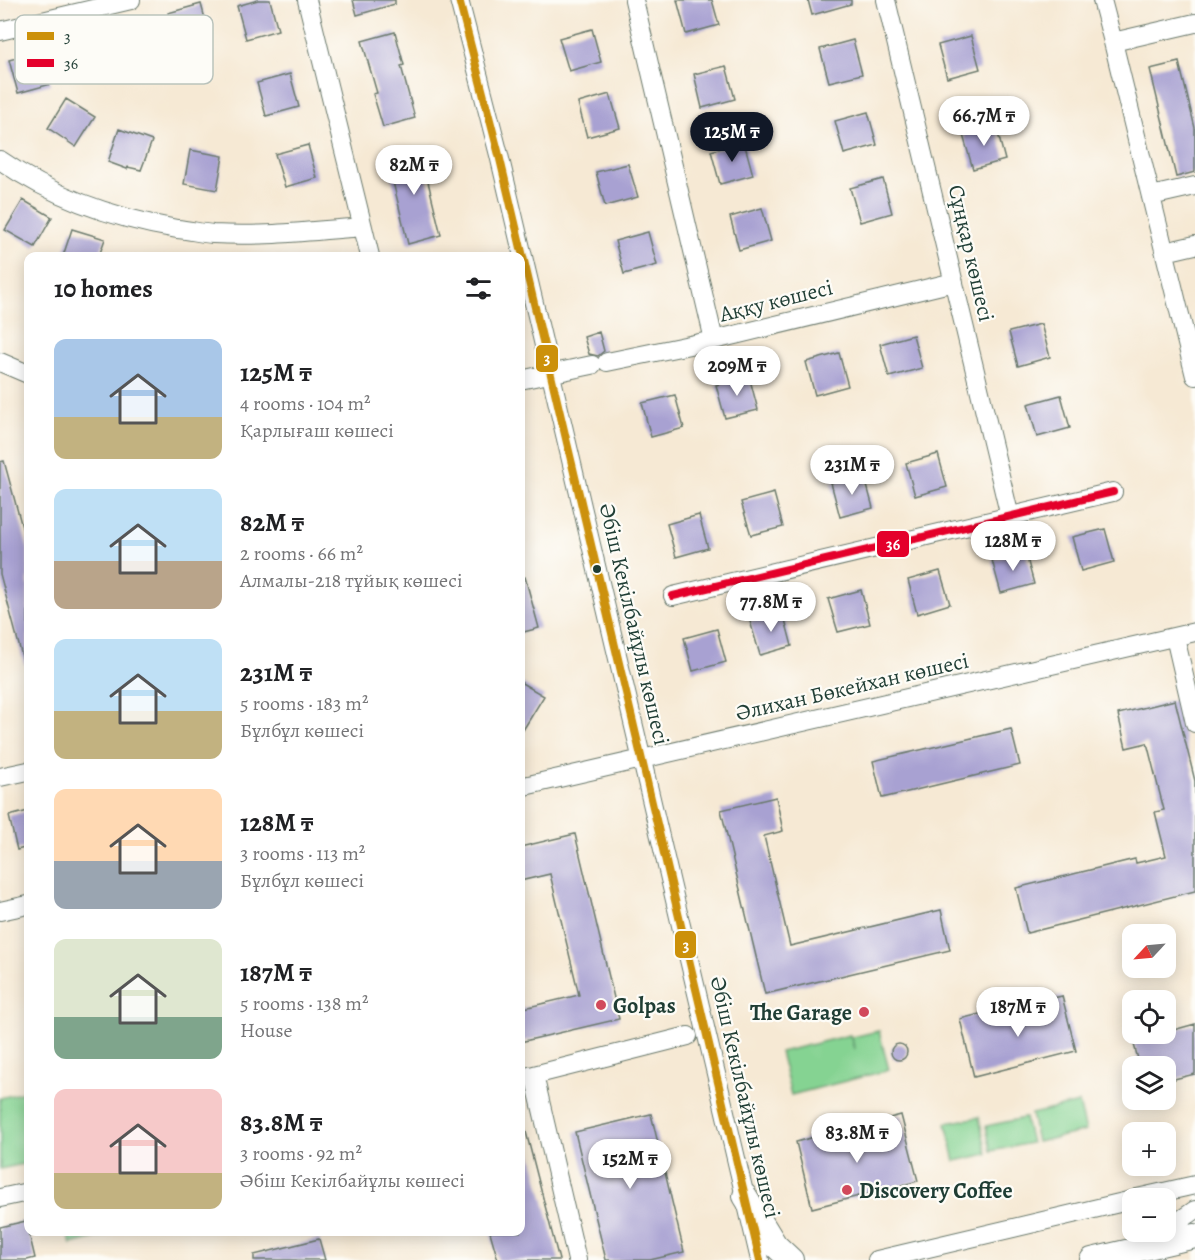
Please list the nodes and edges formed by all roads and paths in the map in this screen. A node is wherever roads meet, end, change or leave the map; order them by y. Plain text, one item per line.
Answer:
1 (131, 0) edge
2 (307, 0) edge
3 (459, 0) edge
4 (634, 0) edge
5 (886, 0) edge
6 (1102, 0) edge
7 (68, 15) edge
8 (1195, 23) edge
9 (15, 27) edge
10 (0, 31) edge
11 (1113, 42) junction
12 (0, 160) edge
13 (1195, 186) edge
14 (1151, 196) junction
15 (363, 227) junction
16 (1195, 245) edge
17 (369, 252) edge
18 (523, 252) edge
19 (1165, 252) junction
20 (525, 262) edge
21 (954, 282) junction
22 (714, 340) junction
23 (0, 362) edge
24 (24, 372) edge
25 (551, 374) junction
26 (1195, 376) edge
27 (525, 379) edge
28 (1113, 492) dead end
29 (1010, 517) junction
30 (673, 596) dead end
31 (1195, 632) edge
32 (1175, 637) junction
33 (1195, 723) edge
34 (642, 759) junction
35 (24, 772) edge
36 (0, 777) edge
37 (525, 786) edge
38 (24, 905) edge
39 (0, 911) edge
40 (688, 1036) dead end
41 (527, 1076) edge
42 (1195, 1185) edge
43 (1176, 1191) edge
44 (24, 1193) edge
45 (745, 1196) junction
46 (0, 1198) edge
47 (1122, 1205) edge
48 (1195, 1210) edge
49 (1176, 1223) edge
50 (1195, 1236) edge
51 (1144, 1242) edge
52 (1147, 1242) edge
53 (1134, 1250) junction
54 (577, 1260) edge
55 (760, 1260) edge
56 (791, 1260) edge
57 (877, 1260) edge
58 (1092, 1260) edge

1 - 7 street
2 - 15 street
3 - 18 street, Әбіш Кекілбайұлы көшесі
4 - 22 street
5 - 21 street, Сұңқар көшесі
6 - 11 street
8 - 11 street
9 - 10 street
11 - 14 street
12 - 15 street
13 - 14 street
14 - 19 street
15 - 17 street
16 - 19 street
19 - 26 street
20 - 25 street, Әбіш Кекілбайұлы көшесі
21 - 22 street, Аққу көшесі
21 - 29 street, Сұңқар көшесі
22 - 25 street, Аққу көшесі
23 - 24 street
25 - 27 street, Аққу көшесі
25 - 34 street, Әбіш Кекілбайұлы көшесі
28 - 29 street
29 - 30 street
31 - 32 street, Әлихан Бөкейхан көшесі
32 - 33 street
32 - 34 street, Әлихан Бөкейхан көшесі
34 - 37 street, Әлихан Бөкейхан көшесі
34 - 45 street, Әбіш Кекілбайұлы көшесі
35 - 36 street
38 - 39 street
40 - 41 street
41 - 54 street
42 - 43 street
44 - 46 street
45 - 55 street, Әбіш Кекілбайұлы көшесі
45 - 56 main road
47 - 57 street
48 - 49 street
50 - 53 main road
51 - 53 street
52 - 53 street
53 - 58 main road

